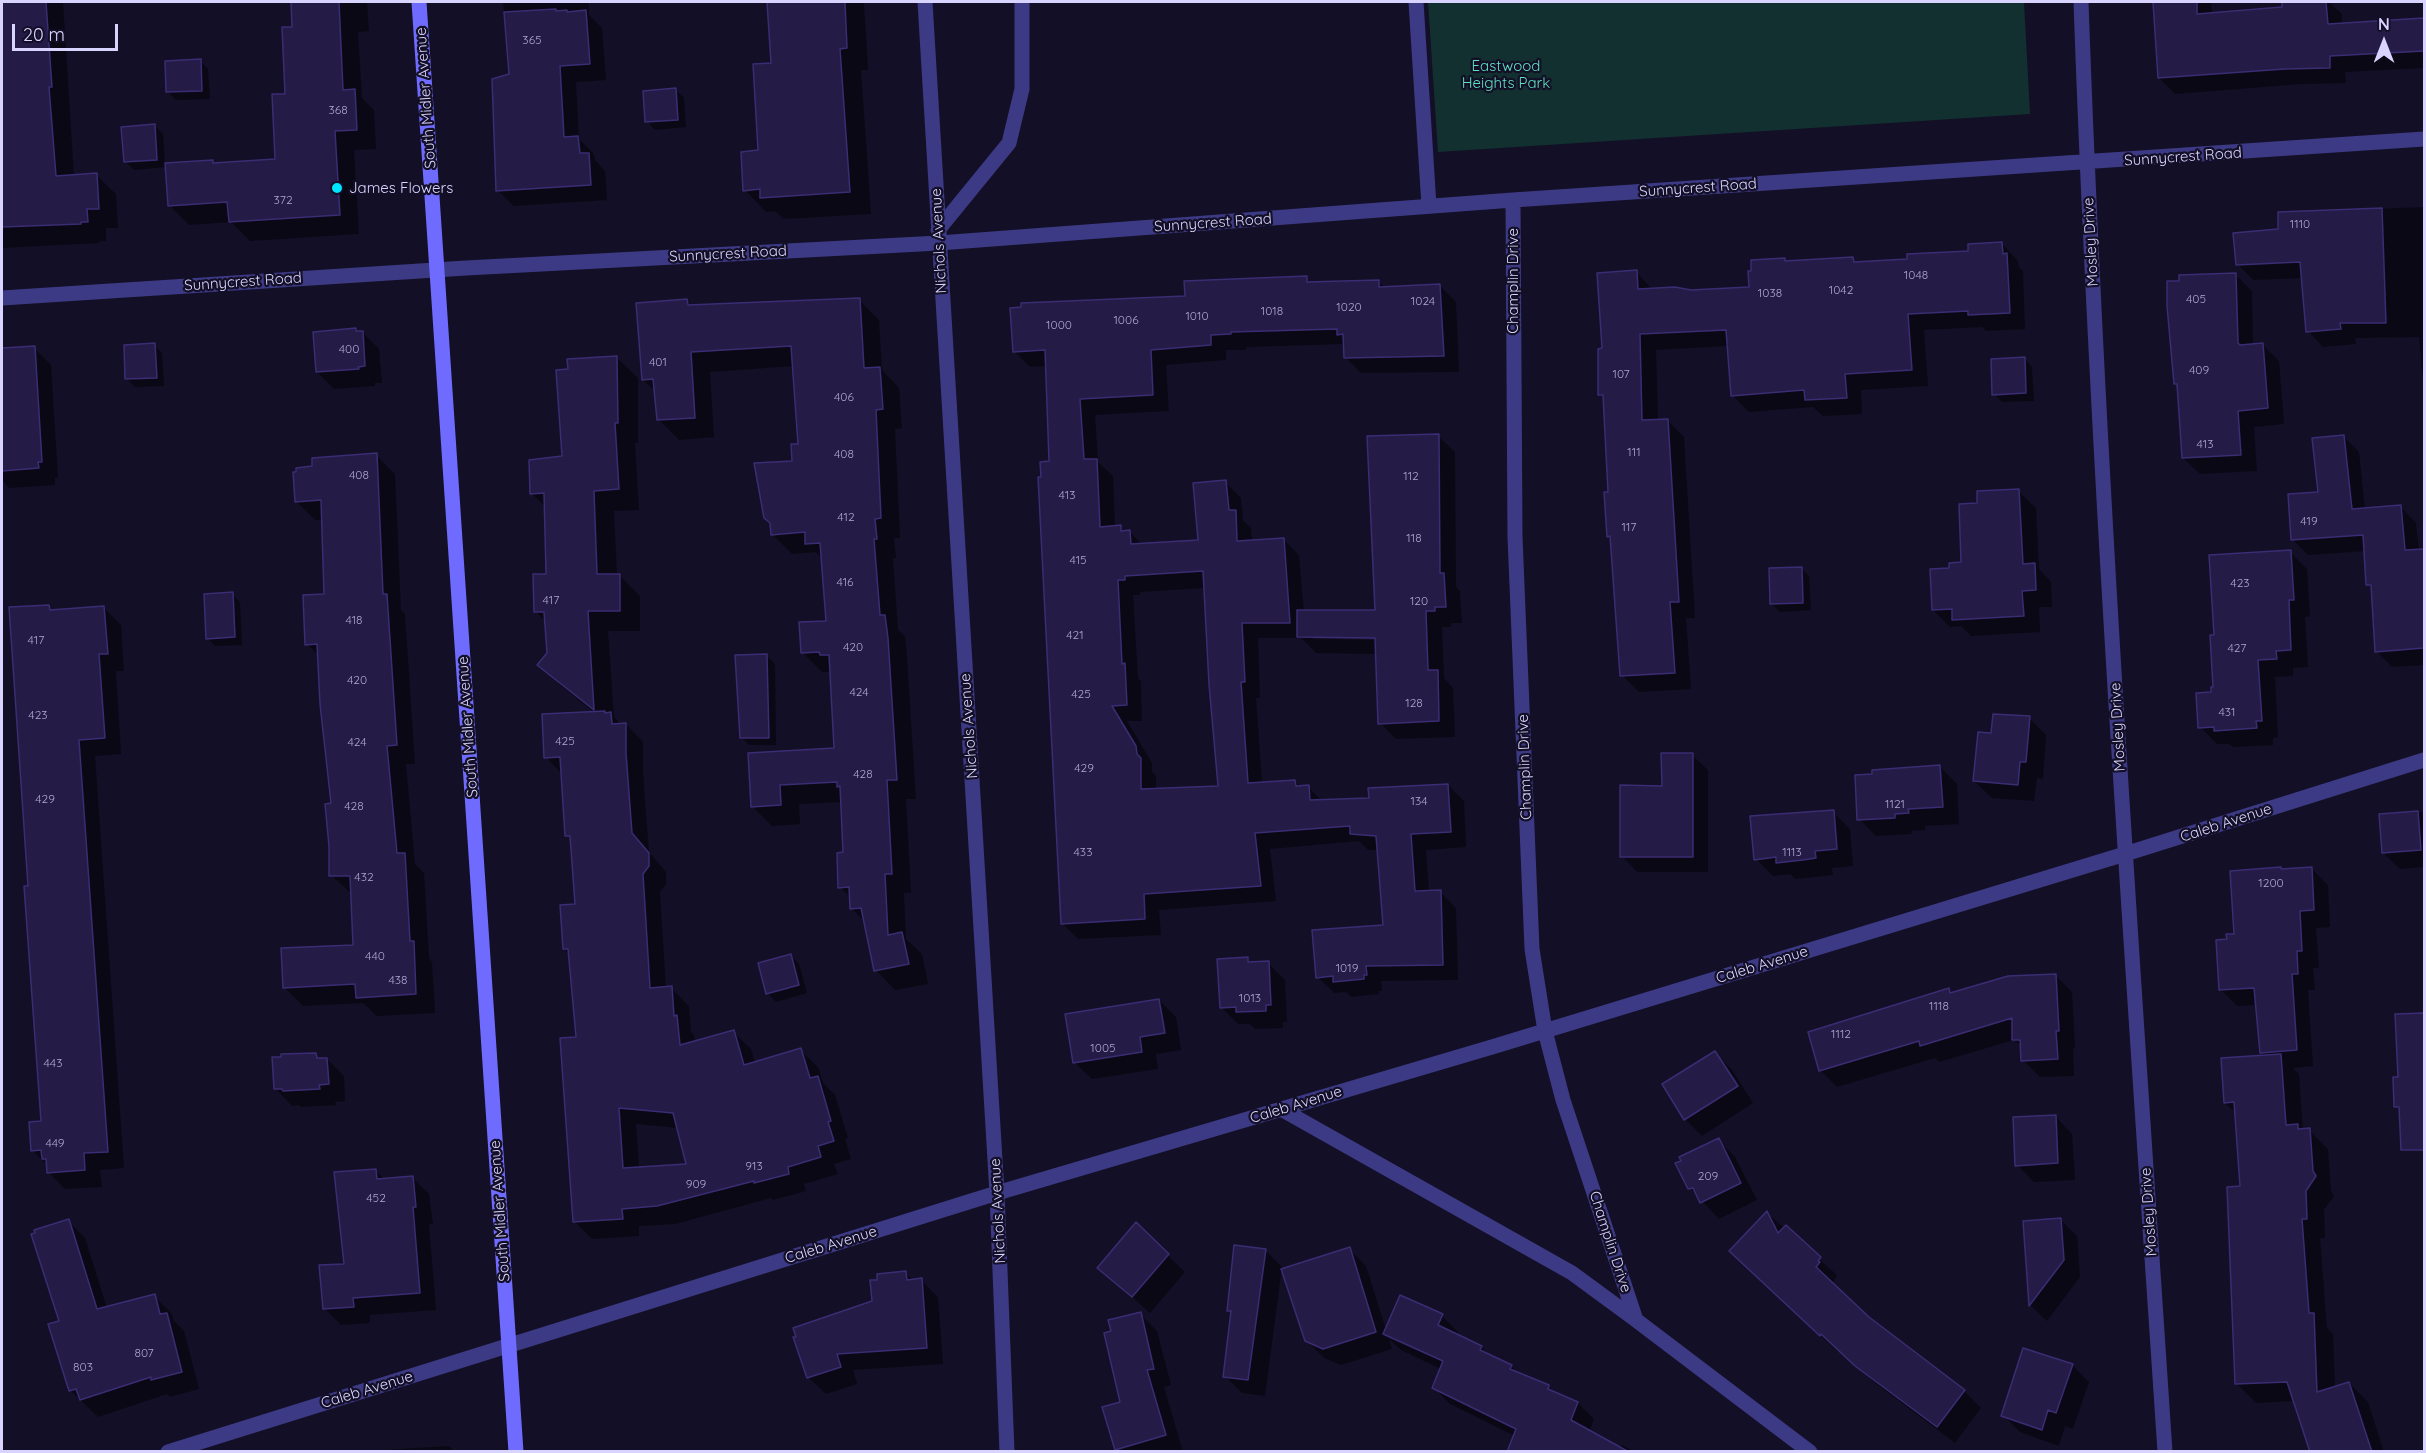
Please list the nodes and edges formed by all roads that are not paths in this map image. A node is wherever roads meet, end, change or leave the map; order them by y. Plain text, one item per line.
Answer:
1 (419, 2) edge
2 (925, 2) edge
3 (1022, 2) edge
4 (1416, 2) edge
5 (2081, 2) edge
6 (2424, 139) edge
7 (2086, 163) junction
8 (1513, 200) junction
9 (1429, 206) junction
10 (938, 236) junction
11 (437, 270) junction
12 (2, 298) edge
13 (2424, 760) edge
14 (2125, 854) junction
15 (1545, 1031) junction
16 (1281, 1109) junction
17 (997, 1193) junction
18 (1636, 1320) junction
19 (509, 1345) junction
20 (168, 1452) edge
21 (516, 1452) edge
22 (1007, 1452) edge
23 (1810, 1452) edge
24 (2165, 1452) edge

1 - 11 main road, South Midler Avenue
2 - 10 street, Nichols Avenue
3 - 10 street
4 - 9 street
5 - 7 street, Mosley Drive
6 - 7 street, Sunnycrest Road
7 - 8 street, Sunnycrest Road
7 - 14 street, Mosley Drive
8 - 9 street, Sunnycrest Road
8 - 15 street, Champlin Drive
9 - 10 street, Sunnycrest Road
10 - 11 street, Sunnycrest Road
10 - 17 street, Nichols Avenue
11 - 12 street, Sunnycrest Road
11 - 19 main road, South Midler Avenue
13 - 14 street, Caleb Avenue
14 - 15 street, Caleb Avenue
14 - 24 street, Mosley Drive
15 - 16 street, Caleb Avenue
15 - 18 street, Champlin Drive
16 - 17 street, Caleb Avenue
16 - 18 street, Champlin Drive
17 - 19 street, Caleb Avenue
17 - 22 street, Nichols Avenue
18 - 23 street, Champlin Drive
19 - 20 street, Caleb Avenue
19 - 21 main road, South Midler Avenue

